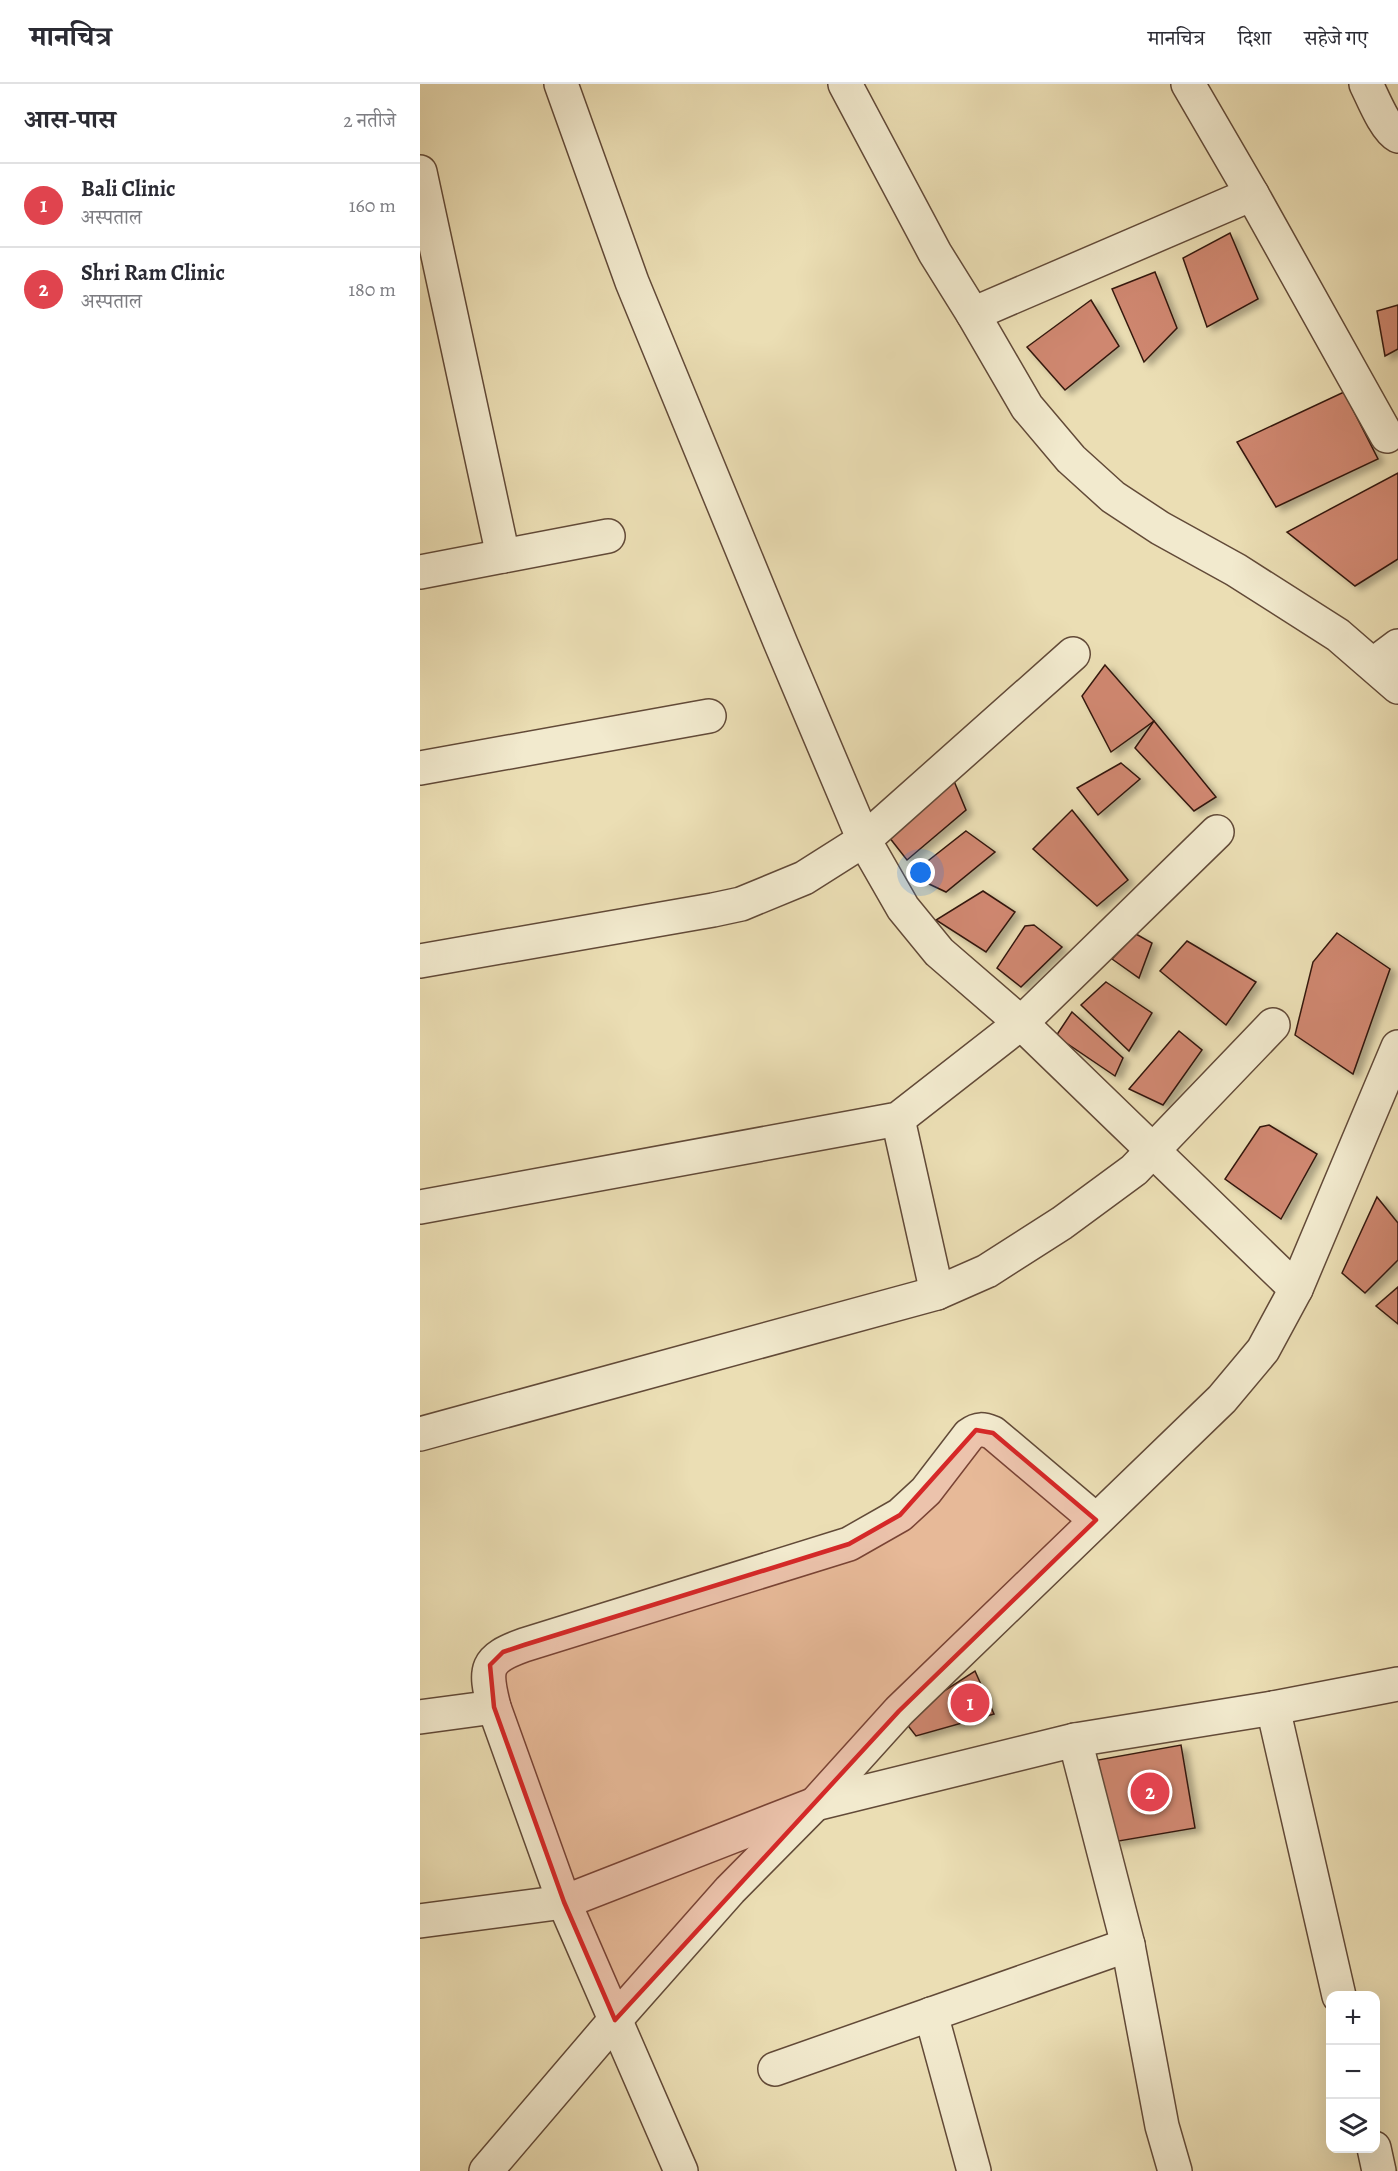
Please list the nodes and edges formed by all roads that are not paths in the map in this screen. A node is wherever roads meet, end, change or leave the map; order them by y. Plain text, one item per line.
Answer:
1 (561, 84) edge
2 (845, 84) edge
3 (1188, 84) edge
4 (1366, 84) edge
5 (1398, 136) edge
6 (420, 172) edge
7 (1251, 194) junction
8 (974, 314) junction
9 (1387, 436) dead end
10 (608, 536) dead end
11 (503, 556) junction
12 (420, 572) edge
13 (1072, 654) dead end
14 (1386, 655) edge
15 (1398, 687) edge
16 (709, 716) dead end
17 (420, 768) edge
18 (1217, 832) dead end
19 (864, 840) junction
20 (420, 961) edge
21 (1021, 1023) junction
22 (1273, 1025) dead end
23 (1398, 1047) edge
24 (898, 1119) junction
25 (1152, 1151) junction
26 (420, 1207) edge
27 (1296, 1289) junction
28 (937, 1293) junction
29 (420, 1434) edge
30 (1096, 1520) junction
31 (1398, 1684) edge
32 (494, 1707) junction
33 (1273, 1708) junction
34 (420, 1718) edge
35 (1075, 1740) junction
36 (815, 1804) junction
37 (564, 1902) junction
38 (420, 1921) edge
39 (1128, 1945) junction
40 (1338, 1991) edge
41 (931, 2014) junction
42 (615, 2020) junction
43 (775, 2069) dead end
44 (1375, 2153) edge
45 (966, 2169) edge
46 (486, 2171) edge
47 (681, 2171) edge
48 (1175, 2171) edge
49 (1379, 2171) edge

1 - 19 street
2 - 8 street
3 - 7 street
4 - 5 street
6 - 11 street
7 - 8 street
7 - 9 street
8 - 14 street
10 - 11 street
11 - 12 street
13 - 19 street
14 - 15 street
16 - 17 street
18 - 21 street
19 - 20 street
19 - 21 street
21 - 24 street
21 - 25 street
22 - 25 street
23 - 27 street
24 - 26 street
24 - 28 street
25 - 27 street
25 - 28 street
27 - 30 street
28 - 29 street
30 - 32 street
30 - 36 street
31 - 33 street
32 - 34 street
32 - 37 street
33 - 35 street
33 - 40 street
35 - 36 street
35 - 39 street
36 - 37 street
36 - 42 street
37 - 38 street
37 - 42 street
39 - 41 street
39 - 48 street
41 - 43 street
41 - 45 street
42 - 46 street
42 - 47 street
44 - 49 street

